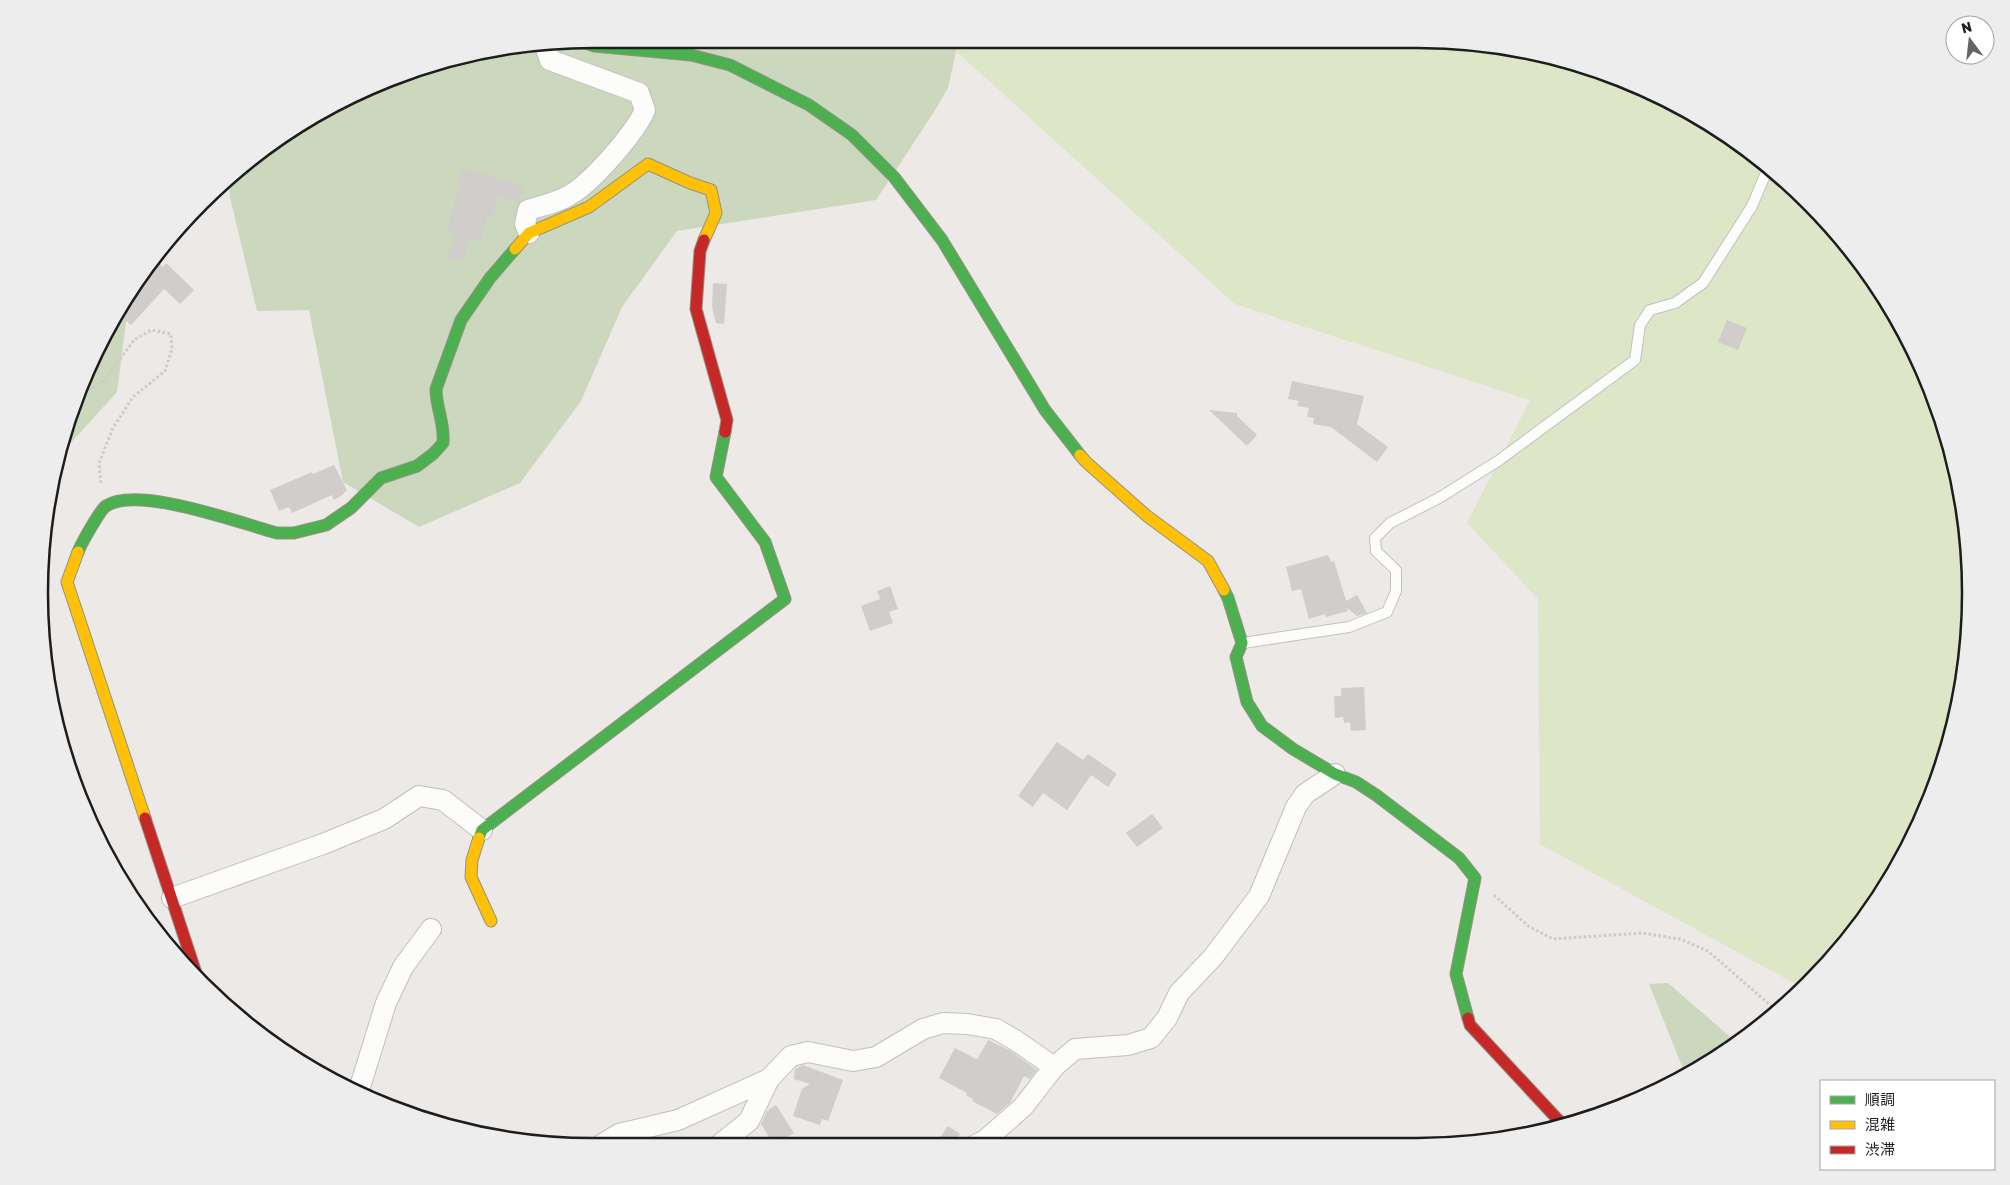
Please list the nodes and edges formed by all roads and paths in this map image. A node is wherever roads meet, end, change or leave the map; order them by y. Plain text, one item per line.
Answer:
1 (616, 48) edge
2 (546, 50) edge
3 (1766, 174) edge
4 (529, 233) junction
5 (86, 392) edge
6 (104, 507) junction
7 (1242, 643) junction
8 (1336, 774) junction
9 (482, 830) junction
10 (1475, 878) junction
11 (172, 898) junction
12 (491, 921) dead end
13 (431, 929) dead end
14 (193, 963) edge
15 (1772, 1006) edge
16 (1054, 1067) junction
17 (769, 1079) junction
18 (360, 1085) edge
19 (1558, 1119) edge
20 (612, 1138) edge
21 (728, 1138) edge
22 (987, 1138) edge

1 - 7 street
2 - 4 street
3 - 7 lane
4 - 6 street
4 - 9 street
5 - 6 path
6 - 11 street
7 - 8 street
8 - 10 street
8 - 16 street
9 - 11 street
9 - 12 street
10 - 15 path
10 - 19 street
11 - 14 street
13 - 18 street
16 - 17 street
16 - 22 street
17 - 20 street
17 - 21 street

